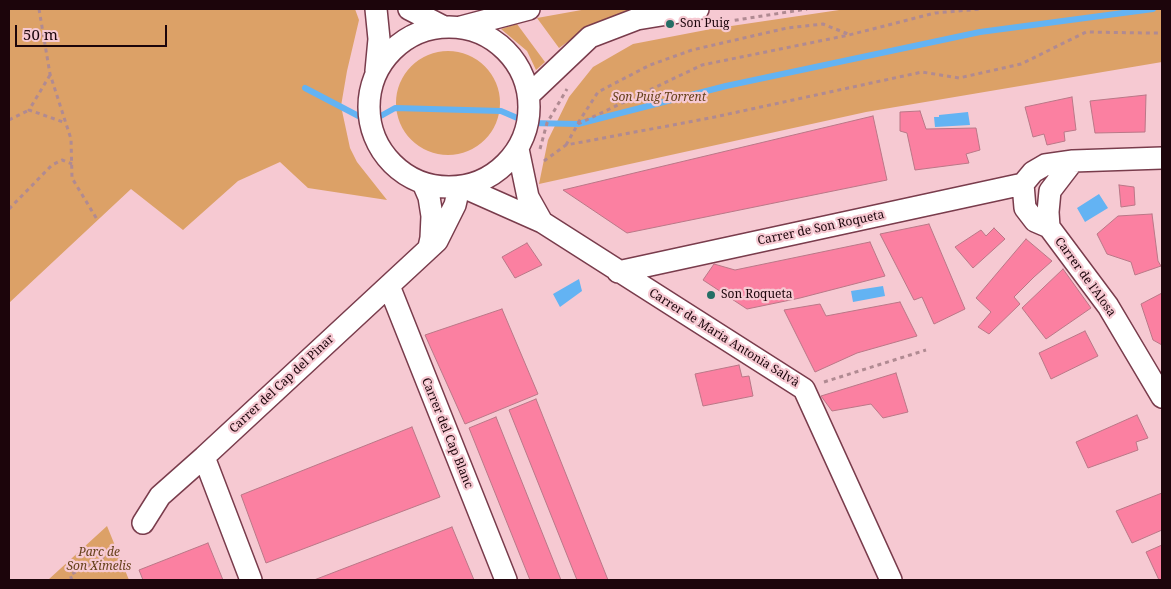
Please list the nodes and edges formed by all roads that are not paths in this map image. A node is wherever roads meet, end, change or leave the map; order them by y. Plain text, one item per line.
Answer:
1 (376, 9) edge
2 (409, 9) edge
3 (529, 9) edge
4 (701, 17) edge
5 (451, 27) junction
6 (376, 74) junction
7 (529, 95) junction
8 (518, 149) junction
9 (1162, 158) edge
10 (1073, 161) junction
11 (423, 183) junction
12 (1023, 184) junction
13 (461, 187) junction
14 (542, 222) junction
15 (1049, 227) junction
16 (428, 250) junction
17 (618, 272) junction
18 (389, 286) junction
19 (1162, 397) edge
20 (204, 457) junction
21 (142, 523) dead end
22 (251, 580) edge
23 (506, 580) edge
24 (891, 580) edge

1 - 6 street
2 - 5 street
3 - 5 street
4 - 7 street
5 - 6 street
5 - 7 street
6 - 11 street
7 - 8 street
8 - 13 street
8 - 14 street, Carrer de Maria Antonia Salvà
9 - 10 street
10 - 12 street
10 - 15 street
11 - 13 street
11 - 16 street
12 - 15 street, Carrer de l'Alosa
12 - 17 street, Carrer de Son Roqueta
13 - 14 street, Carrer de Maria Antonia Salvà
13 - 16 street, Carrer del Cap del Pinar
14 - 17 street, Carrer de Maria Antonia Salvà
15 - 19 street, Carrer de l'Alosa
16 - 18 street, Carrer del Cap del Pinar
17 - 24 street, Carrer de Maria Antonia Salvà
18 - 20 street, Carrer del Cap del Pinar
18 - 23 street, Carrer del Cap Blanc
20 - 21 street, Carrer del Cap del Pinar
20 - 22 street

